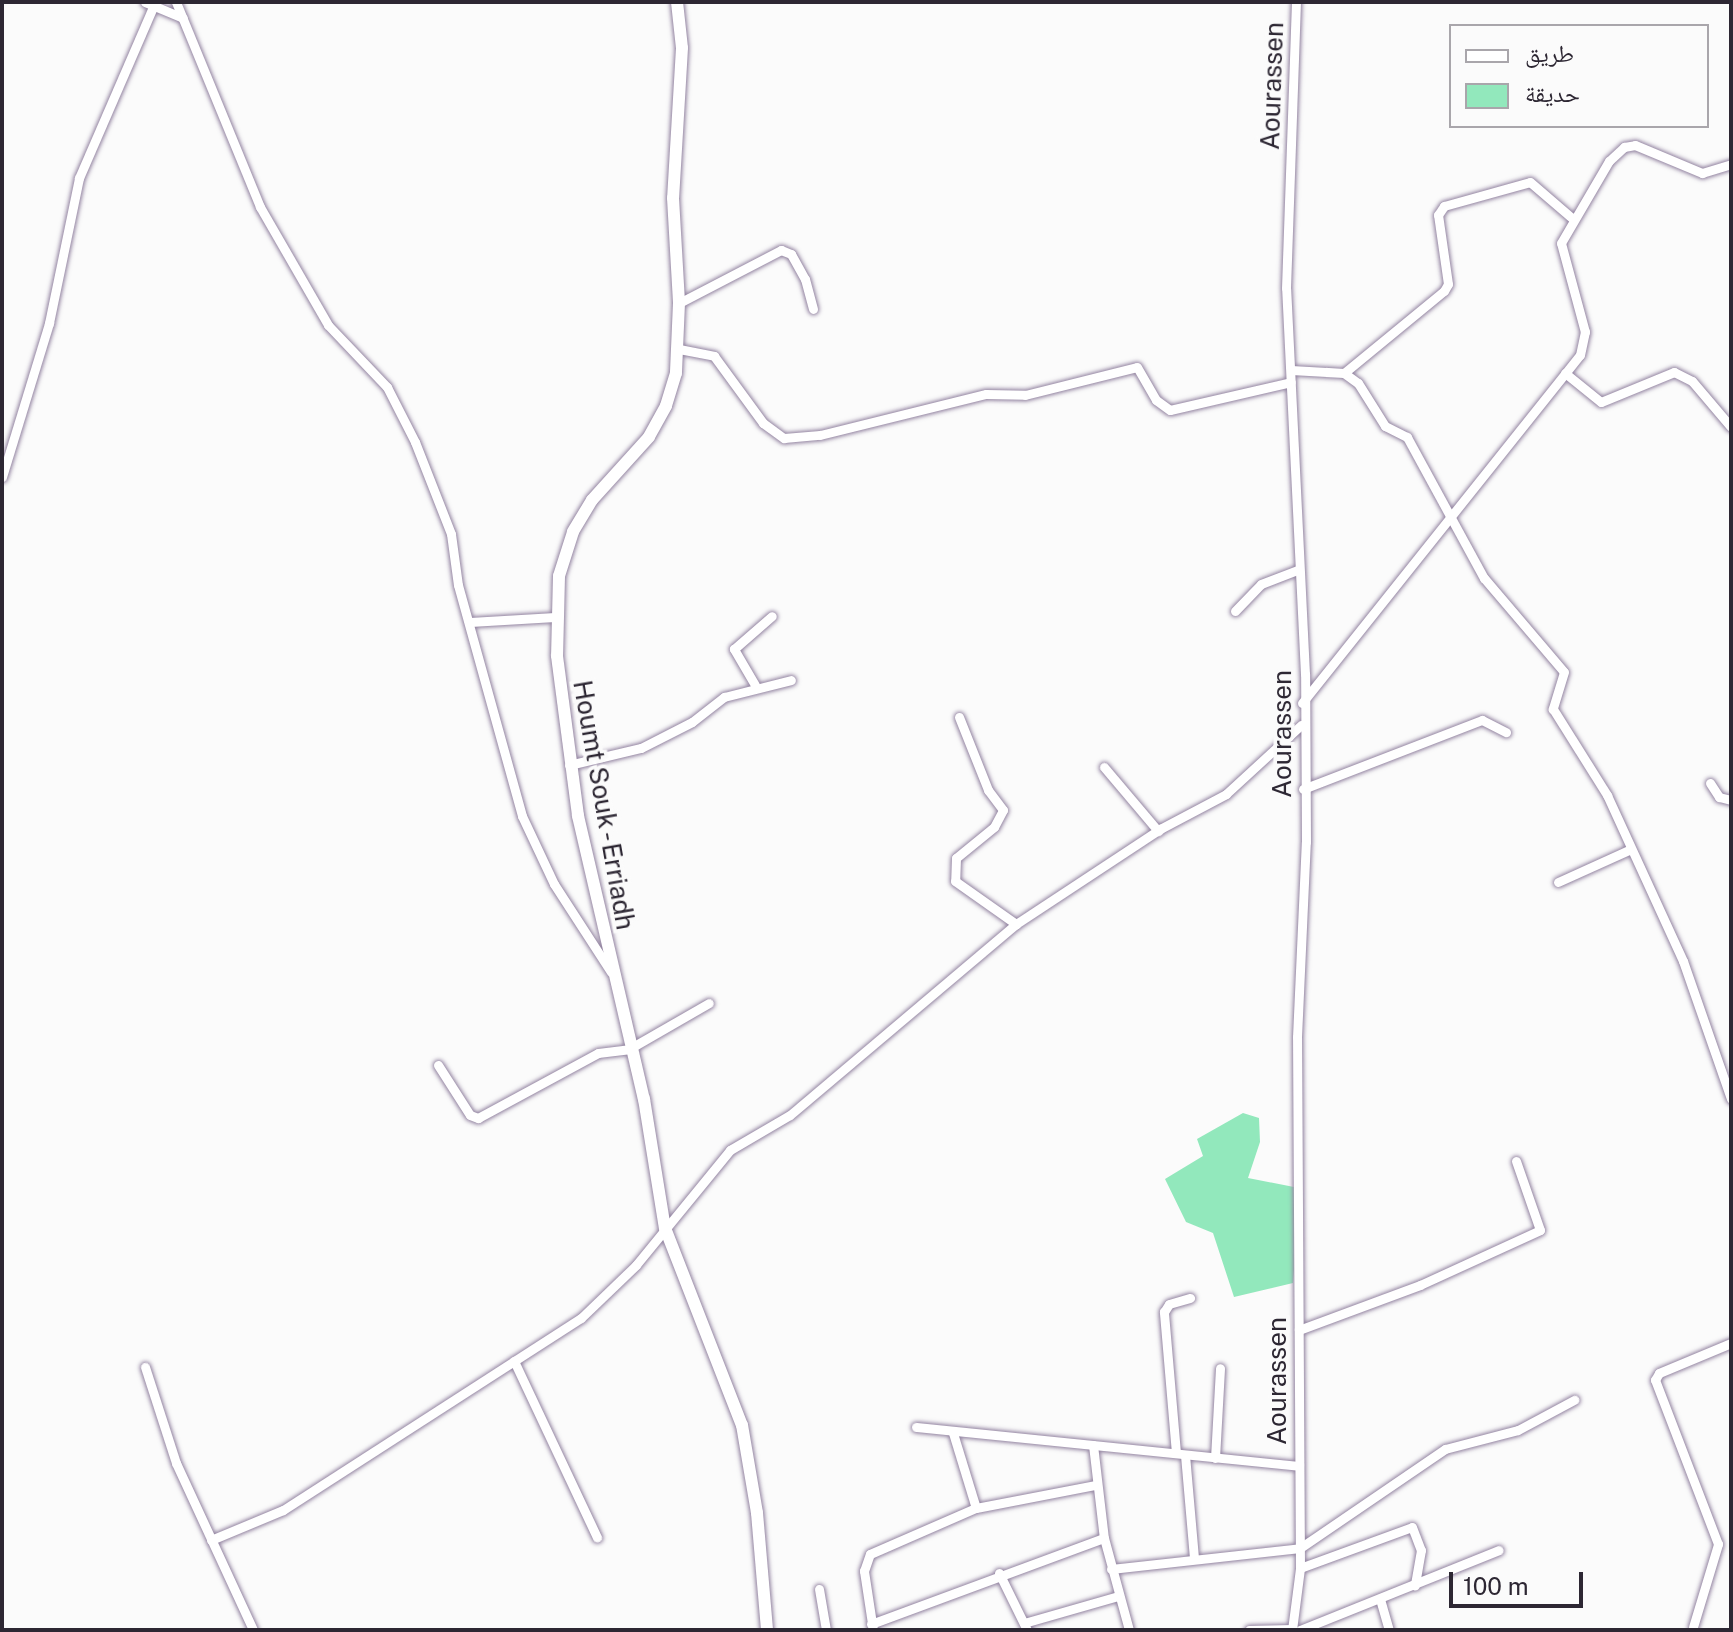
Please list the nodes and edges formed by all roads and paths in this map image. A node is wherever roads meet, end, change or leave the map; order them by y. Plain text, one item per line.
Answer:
1 (176, 2) edge
2 (677, 2) edge
3 (1296, 2) edge
4 (151, 3) edge
5 (183, 18) junction
6 (1731, 164) edge
7 (1573, 219) junction
8 (679, 303) junction
9 (813, 309) dead end
10 (679, 349) junction
11 (1291, 370) junction
12 (1344, 373) junction
13 (1565, 373) junction
14 (1291, 382) junction
15 (1731, 427) edge
16 (2, 477) edge
17 (1448, 515) junction
18 (1298, 570) junction
19 (1235, 611) dead end
20 (772, 616) dead end
21 (555, 617) junction
22 (470, 622) junction
23 (791, 680) dead end
24 (755, 685) junction
25 (1302, 703) junction
26 (959, 717) dead end
27 (1301, 725) junction
28 (1506, 732) dead end
29 (569, 765) junction
30 (1104, 767) dead end
31 (1710, 783) dead end
32 (1303, 789) junction
33 (1731, 800) edge
34 (1158, 831) junction
35 (1629, 850) junction
36 (1558, 882) dead end
37 (1016, 924) junction
38 (611, 972) junction
39 (709, 1003) dead end
40 (629, 1049) junction
41 (438, 1065) dead end
42 (1731, 1099) edge
43 (1516, 1161) dead end
44 (665, 1228) junction
45 (1190, 1298) dead end
46 (1299, 1330) junction
47 (1731, 1343) edge
48 (514, 1361) junction
49 (145, 1367) dead end
50 (1220, 1368) dead end
51 (1574, 1400) dead end
52 (916, 1427) dead end
53 (953, 1433) junction
54 (1093, 1445) junction
55 (1180, 1454) junction
56 (1215, 1458) junction
57 (1299, 1466) junction
58 (1096, 1485) junction
59 (976, 1508) junction
60 (597, 1537) dead end
61 (1104, 1538) junction
62 (211, 1540) junction
63 (1300, 1548) junction
64 (1499, 1550) dead end
65 (1194, 1558) junction
66 (1300, 1568) junction
67 (1111, 1569) junction
68 (999, 1573) junction
69 (1415, 1585) junction
70 (819, 1589) dead end
71 (1118, 1596) junction
72 (1380, 1599) junction
73 (1296, 1615) junction
74 (1025, 1626) edge
75 (872, 1627) edge
76 (1695, 1628) edge
77 (253, 1630) edge
78 (767, 1630) edge
79 (826, 1630) edge
80 (1129, 1630) edge
81 (1249, 1630) edge
82 (1292, 1630) edge
83 (1299, 1630) edge
84 (1389, 1630) edge
85 (1680, 1630) edge

1 - 5 street
2 - 8 street, Houmt Souk - Erriadh
3 - 11 street, Aourassen
4 - 5 street
4 - 16 street
5 - 22 street
6 - 7 street
7 - 12 street
7 - 13 street
8 - 9 street
8 - 10 street, Houmt Souk - Erriadh
10 - 14 street
10 - 21 street, Houmt Souk - Erriadh
11 - 12 street
11 - 14 street, Aourassen
12 - 17 street
13 - 15 street
13 - 17 street
14 - 18 street, Aourassen
17 - 25 street
17 - 35 street
18 - 19 street
18 - 25 street, Aourassen
20 - 24 street
21 - 22 street
21 - 29 street, Houmt Souk - Erriadh
22 - 38 street
23 - 24 street
24 - 29 street
25 - 27 street, Aourassen
26 - 37 street
27 - 32 street, Aourassen
27 - 34 street
28 - 32 street
29 - 38 street, Houmt Souk - Erriadh
30 - 34 street
31 - 33 street
32 - 46 street, Aourassen
34 - 37 street
35 - 36 street
35 - 42 street
37 - 44 street
38 - 40 street, Houmt Souk - Erriadh
39 - 40 street
40 - 41 street
40 - 44 street, Houmt Souk - Erriadh
43 - 46 street
44 - 48 street
44 - 78 street, Houmt Souk - Erriadh
45 - 55 street
46 - 57 street, Aourassen
47 - 76 street
48 - 60 street
48 - 62 street
49 - 62 street
50 - 56 street
51 - 63 street
52 - 53 street
53 - 54 street
53 - 59 street
54 - 55 street
54 - 58 street
55 - 56 street
55 - 65 street
56 - 57 street
57 - 63 street, Aourassen
58 - 59 street
58 - 61 street
59 - 75 street
61 - 67 street
61 - 68 street
62 - 77 street
63 - 65 street
63 - 66 street, Aourassen
64 - 69 street
65 - 67 street
66 - 69 street
66 - 73 street, Aourassen
67 - 71 street
68 - 74 street
68 - 75 street
69 - 72 street
70 - 79 street
71 - 74 street
71 - 80 street
72 - 83 street
72 - 84 street
73 - 82 street
73 - 83 street
76 - 85 street
81 - 82 street

